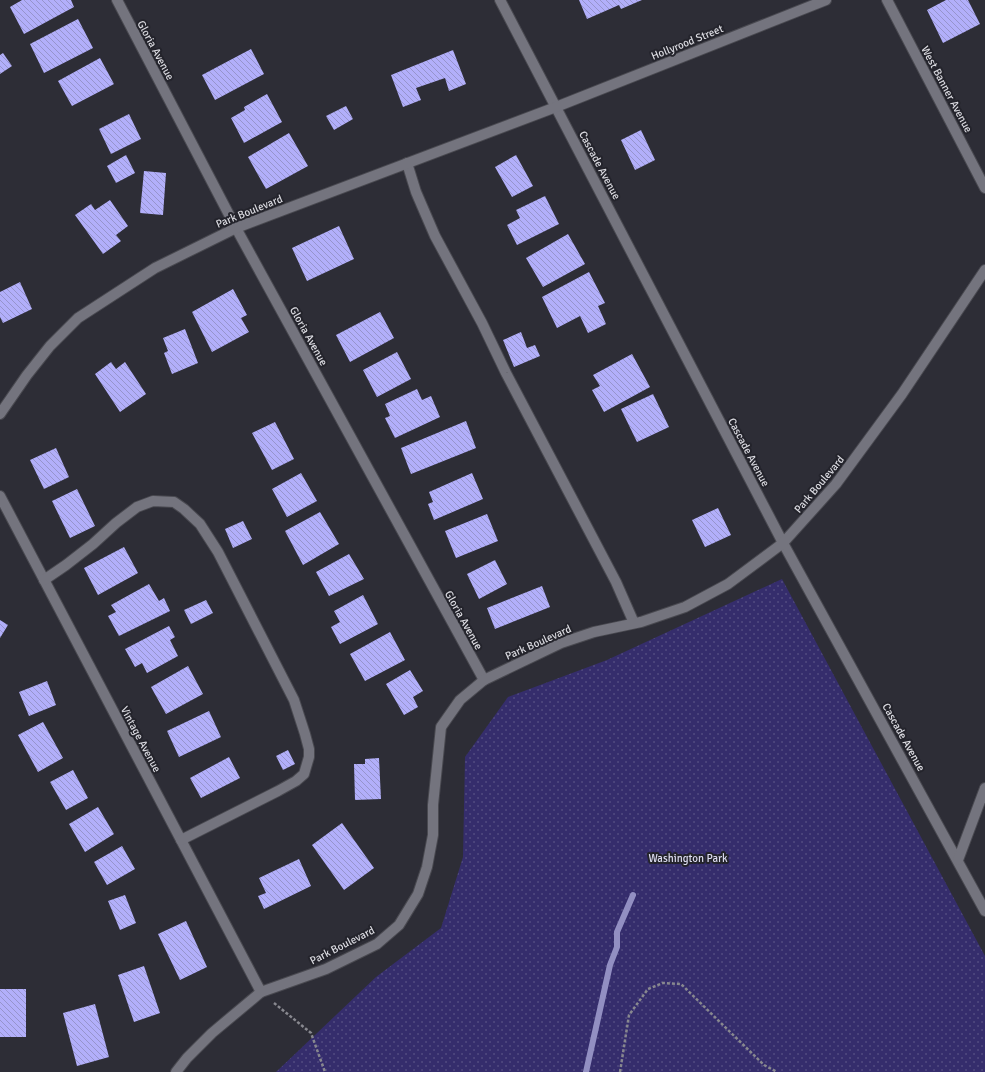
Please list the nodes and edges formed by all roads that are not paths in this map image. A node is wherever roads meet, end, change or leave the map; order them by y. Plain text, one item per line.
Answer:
1 (116, 0) edge
2 (500, 0) edge
3 (826, 0) edge
4 (887, 0) edge
5 (556, 107) junction
6 (407, 163) junction
7 (985, 188) edge
8 (236, 228) junction
9 (985, 270) edge
10 (0, 414) edge
11 (0, 496) edge
12 (783, 543) junction
13 (44, 580) junction
14 (634, 623) junction
15 (484, 680) junction
16 (985, 788) edge
17 (181, 840) junction
18 (958, 860) junction
19 (985, 911) edge
20 (261, 992) junction
21 (176, 1072) edge

1 - 8 street, Gloria Avenue
2 - 5 street, Cascade Avenue
3 - 5 street, Hollyrood Street
4 - 7 street, West Banner Avenue
5 - 6 street, Park Boulevard
5 - 12 street, Cascade Avenue
6 - 8 street, Park Boulevard
6 - 14 street
8 - 10 street, Park Boulevard
8 - 15 street, Gloria Avenue
9 - 12 street, Park Boulevard
11 - 13 street, Vintage Avenue
12 - 14 street, Park Boulevard
12 - 18 street, Cascade Avenue
13 - 17 street, Vintage Avenue
13 - 17 street
14 - 15 street, Park Boulevard
15 - 20 street, Park Boulevard
16 - 18 street
17 - 20 street, Vintage Avenue
18 - 19 street, Cascade Avenue
20 - 21 street, Park Boulevard

